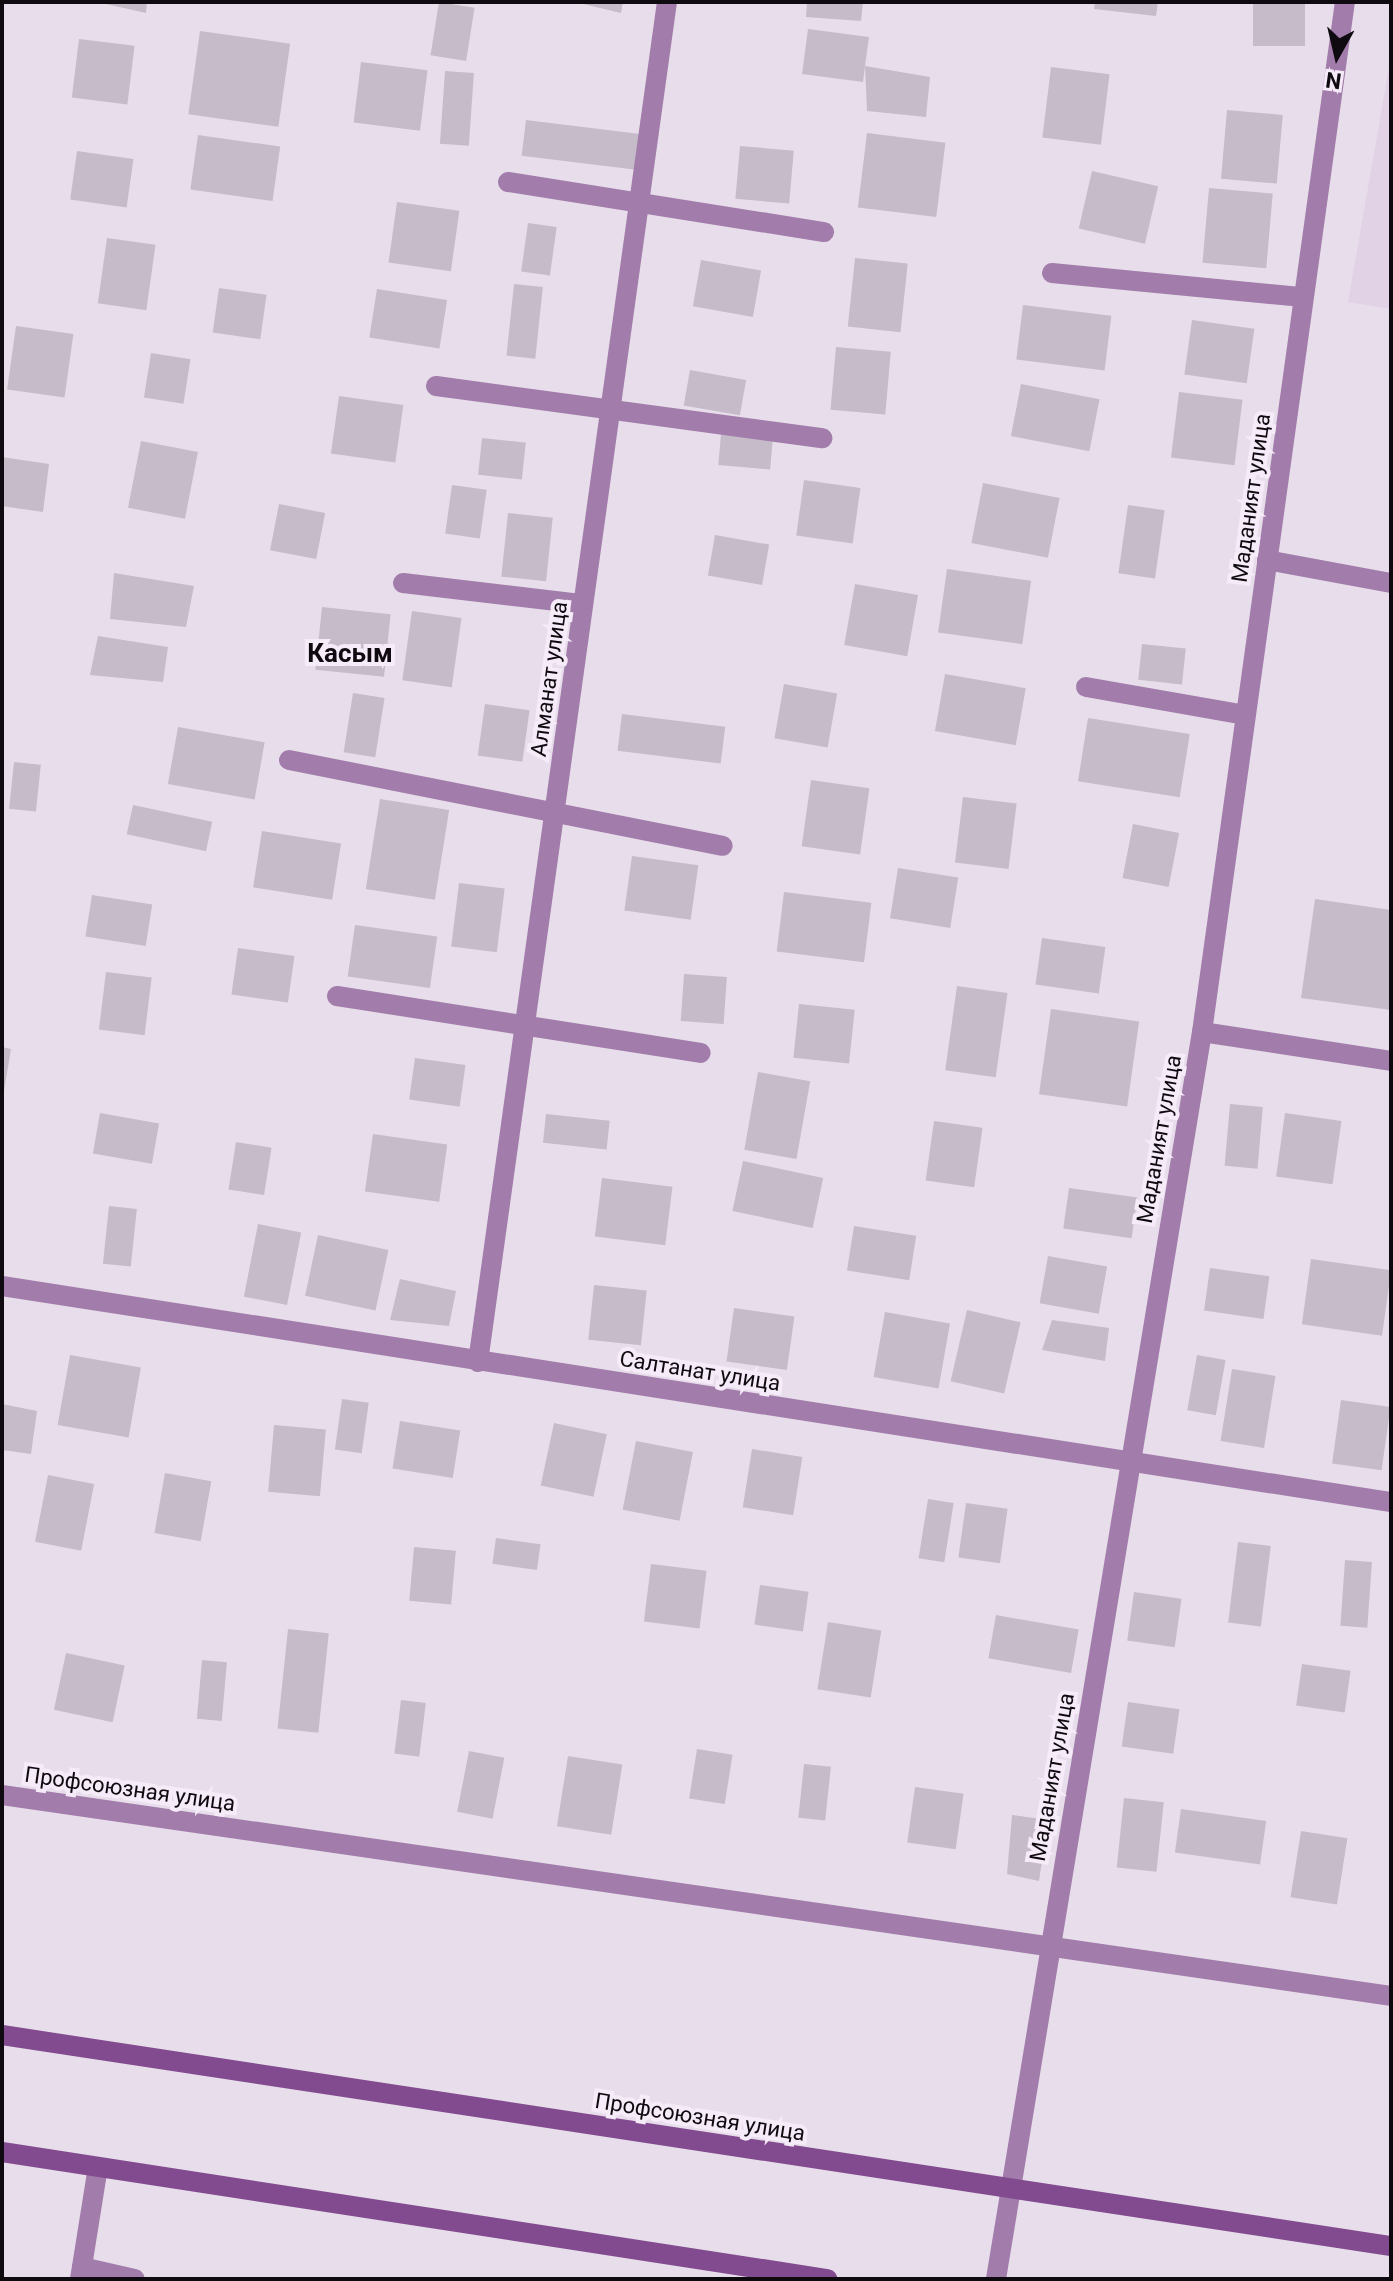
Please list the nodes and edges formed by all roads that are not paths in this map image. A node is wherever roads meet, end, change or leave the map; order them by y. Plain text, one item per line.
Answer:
1 (667, 2) edge
2 (1345, 2) edge
3 (508, 182) dead end
4 (638, 205) junction
5 (824, 232) dead end
6 (1052, 273) dead end
7 (1303, 297) junction
8 (436, 386) dead end
9 (610, 409) junction
10 (823, 438) dead end
11 (1267, 560) junction
12 (403, 583) dead end
13 (1391, 583) edge
14 (583, 604) junction
15 (1086, 687) dead end
16 (1245, 715) junction
17 (289, 760) dead end
18 (554, 814) junction
19 (723, 846) dead end
20 (337, 996) dead end
21 (524, 1028) junction
22 (1202, 1032) junction
23 (701, 1053) dead end
24 (1391, 1061) edge
25 (2, 1286) edge
26 (478, 1362) junction
27 (1130, 1460) junction
28 (1391, 1502) edge
29 (2, 1795) edge
30 (1048, 1943) junction
31 (1391, 1996) edge
32 (2, 2035) edge
33 (2, 2152) edge
34 (98, 2167) junction
35 (1008, 2189) junction
36 (1391, 2246) edge
37 (81, 2273) edge
38 (135, 2279) edge
39 (827, 2279) edge
40 (996, 2279) edge

1 - 4 street, Алманат улица
2 - 7 street, Маданият улица
3 - 4 street
4 - 5 street
4 - 9 street, Алманат улица
6 - 7 street
7 - 11 street, Маданият улица
8 - 9 street
9 - 10 street
9 - 14 street, Алманат улица
11 - 13 street
11 - 16 street, Маданият улица
12 - 14 street
14 - 18 street, Алманат улица
15 - 16 street
16 - 22 street, Маданият улица
17 - 18 street
18 - 19 street
18 - 21 street, Алманат улица
20 - 21 street
21 - 23 street
21 - 26 street, Алманат улица
22 - 24 street
22 - 27 street, Маданият улица
25 - 26 street, Салтанат улица
26 - 27 street, Салтанат улица
27 - 28 street, Салтанат улица
27 - 30 street, Маданият улица
29 - 30 street, Профсоюзная улица
30 - 31 street, Профсоюзная улица
30 - 35 street, Маданият улица
32 - 35 street, Профсоюзная улица
33 - 34 street
34 - 37 street
34 - 39 street
35 - 36 street, Профсоюзная улица
35 - 40 street, Маданият улица
37 - 38 street

